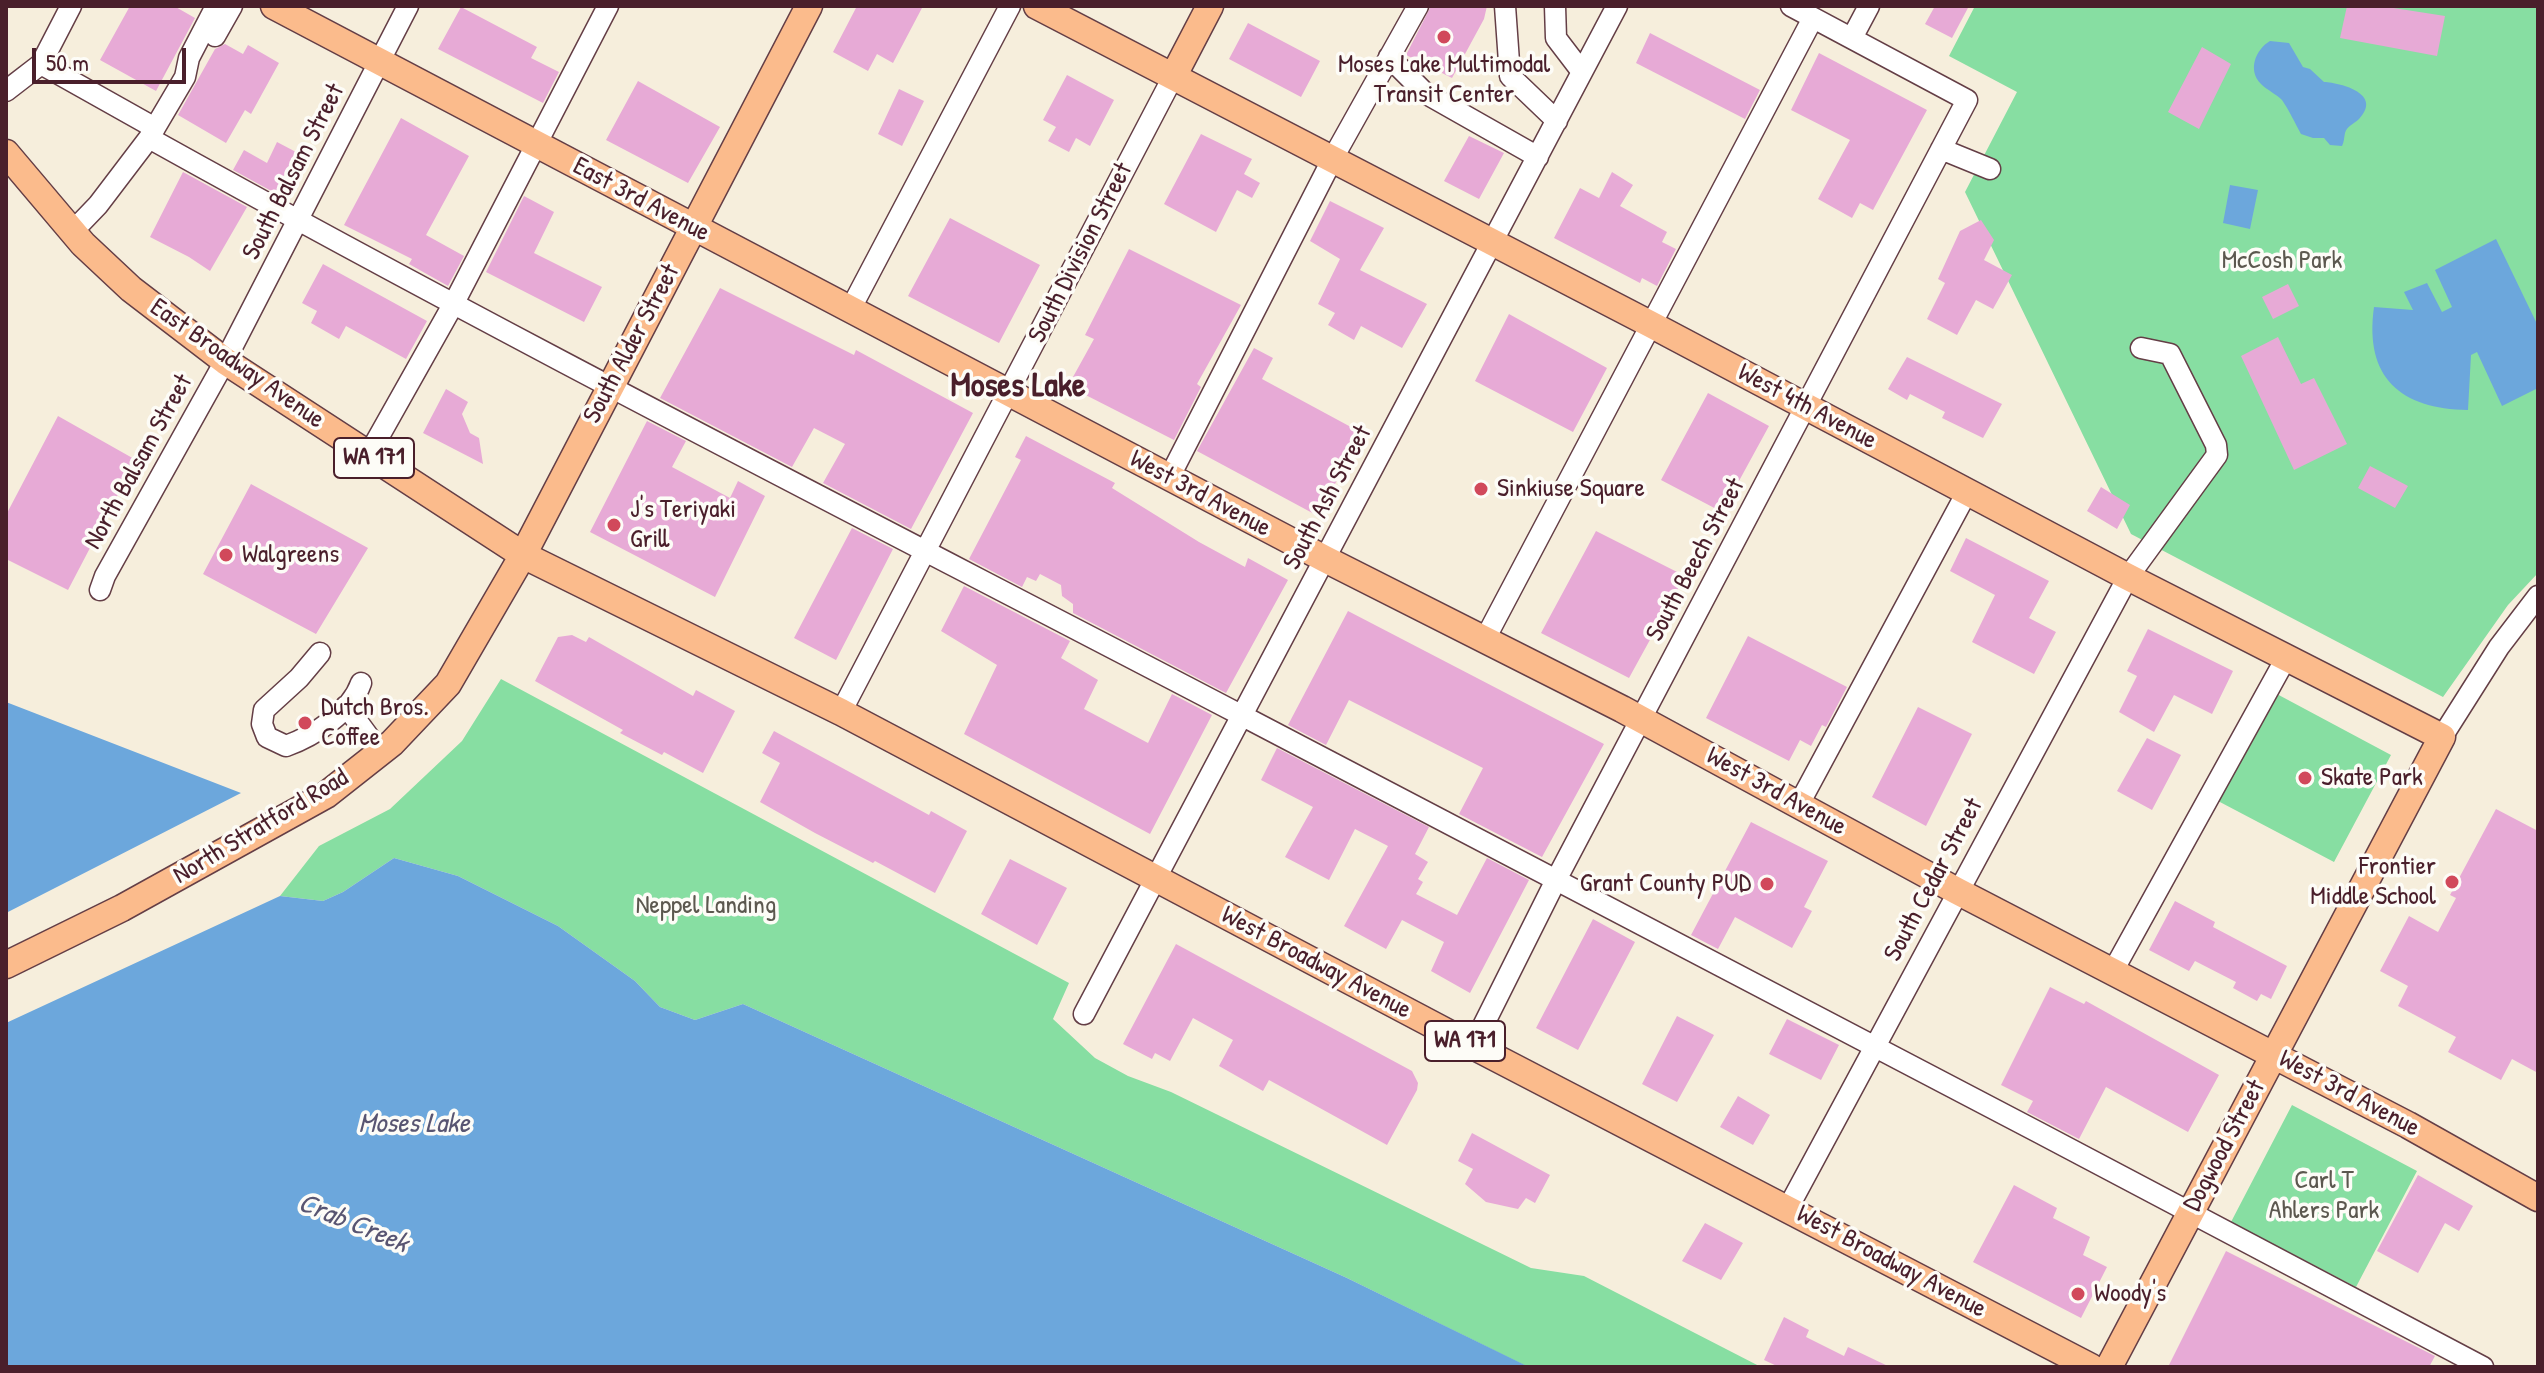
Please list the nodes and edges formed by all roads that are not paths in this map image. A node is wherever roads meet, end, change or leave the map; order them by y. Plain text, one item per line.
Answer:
1 (71, 6) edge
2 (216, 6) edge
3 (232, 6) edge
4 (274, 6) edge
5 (408, 6) edge
6 (608, 6) edge
7 (809, 6) edge
8 (1010, 6) edge
9 (1210, 6) edge
10 (1418, 6) edge
11 (1505, 6) edge
12 (1555, 6) edge
13 (1617, 6) edge
14 (1791, 6) edge
15 (1869, 6) edge
16 (1053, 10) edge
17 (1813, 18) junction
18 (1852, 38) junction
19 (1389, 57) junction
20 (379, 61) junction
21 (41, 64) junction
22 (1582, 72) junction
23 (1174, 75) junction
24 (185, 77) junction
25 (6, 91) edge
26 (1557, 121) junction
27 (152, 133) junction
28 (536, 146) junction
29 (1941, 149) junction
30 (6, 153) edge
31 (1538, 157) junction
32 (1333, 158) junction
33 (1990, 169) dead end
34 (298, 222) junction
35 (693, 227) junction
36 (73, 231) junction
37 (1494, 242) junction
38 (454, 303) junction
39 (850, 310) junction
40 (1652, 325) junction
41 (2141, 348) dead end
42 (225, 361) junction
43 (610, 385) junction
44 (1009, 393) junction
45 (1807, 407) junction
46 (369, 454) junction
47 (1169, 478) junction
48 (1967, 492) junction
49 (925, 553) junction
50 (523, 555) junction
51 (1325, 559) junction
52 (2128, 577) junction
53 (100, 590) dead end
54 (2538, 596) edge
55 (1485, 639) junction
56 (320, 653) dead end
57 (2286, 658) junction
58 (361, 683) dead end
59 (346, 706) junction
60 (841, 712) junction
61 (1242, 715) junction
62 (1641, 719) junction
63 (2442, 737) junction
64 (380, 752) junction
65 (1799, 804) junction
66 (1155, 879) junction
67 (1556, 880) junction
68 (1957, 891) junction
69 (6, 965) edge
70 (2113, 971) junction
71 (1084, 1014) dead end
72 (1473, 1046) junction
73 (1874, 1046) junction
74 (2273, 1053) junction
75 (2538, 1198) edge
76 (1788, 1208) junction
77 (2190, 1212) junction
78 (2091, 1367) edge
79 (2109, 1367) edge
80 (2483, 1367) edge

1 - 21 street
2 - 24 street
3 - 24 street
4 - 20 main road, East 3rd Avenue
5 - 20 street, South Balsam Street
6 - 28 street
7 - 35 main road, South Alder Street
8 - 39 street
9 - 23 main road, South Division Street
10 - 19 street
11 - 26 street
12 - 22 street
13 - 22 street, South Ash Street
14 - 17 street
15 - 18 street
16 - 23 main road, West 4th Avenue
17 - 18 street
17 - 40 street
18 - 29 street, South Beech Street
19 - 31 street
19 - 32 street
20 - 28 main road, East 3rd Avenue
20 - 34 street, South Balsam Street
21 - 25 street
21 - 27 street
22 - 26 street, South Ash Street
23 - 32 main road, West 4th Avenue
23 - 44 street, South Division Street
24 - 27 street
26 - 31 street, South Ash Street
27 - 34 street
27 - 36 street
28 - 35 main road, East 3rd Avenue
28 - 38 street
29 - 33 street
29 - 45 street, South Beech Street
30 - 36 main road, East Broadway Avenue / WA 171
31 - 37 street, South Ash Street
32 - 37 main road, West 4th Avenue
32 - 47 street
34 - 38 street
34 - 42 street, South Balsam Street
35 - 39 main road, East 3rd Avenue
35 - 43 main road, South Alder Street
36 - 42 main road, East Broadway Avenue / WA 171
37 - 40 main road, West 4th Avenue
37 - 51 street, South Ash Street
38 - 43 street
38 - 46 street
39 - 44 main road, East 3rd Avenue
40 - 45 main road, West 4th Avenue
40 - 55 street
41 - 52 street, South Cedar Street
42 - 46 main road, East Broadway Avenue / WA 171
42 - 53 street, North Balsam Street
43 - 49 street
43 - 50 main road, South Alder Street
44 - 47 main road, West 3rd Avenue
44 - 49 street, South Division Street
45 - 48 main road, West 4th Avenue
45 - 62 street, South Beech Street
46 - 50 main road, East Broadway Avenue / WA 171
47 - 51 main road, West 3rd Avenue
48 - 52 main road, West 4th Avenue
48 - 65 street
49 - 60 street, South Division Street
49 - 61 street
50 - 60 main road, East Broadway Avenue / WA 171
50 - 64 main road, North Stratford Road
51 - 55 main road, West 3rd Avenue
51 - 61 street, South Ash Street
52 - 57 main road, West 4th Avenue
52 - 68 street, South Cedar Street
54 - 63 street, Dogwood Street
55 - 62 main road, West 3rd Avenue
56 - 59 street
57 - 63 main road, West 4th Avenue
57 - 70 street
58 - 59 street
59 - 64 street
60 - 66 main road, West Broadway Avenue / WA 171
61 - 66 street, South Ash Street
61 - 67 street
62 - 65 main road, West 3rd Avenue
62 - 67 street, South Beech Street
63 - 74 main road, Dogwood Street
64 - 69 main road, North Stratford Road
65 - 68 main road, West 3rd Avenue
66 - 71 street, South Ash Street
66 - 72 main road, West Broadway Avenue / WA 171
67 - 72 street, South Beech Street
67 - 73 street
68 - 70 main road, West 3rd Avenue
68 - 73 street, South Cedar Street
70 - 74 main road, West 3rd Avenue
72 - 76 main road, West Broadway Avenue / WA 171
73 - 76 street, South Cedar Street
73 - 77 street
74 - 75 main road, West 3rd Avenue
74 - 77 main road, Dogwood Street
76 - 78 main road, West Broadway Avenue / WA 171
77 - 79 main road, Dogwood Street
77 - 80 street

